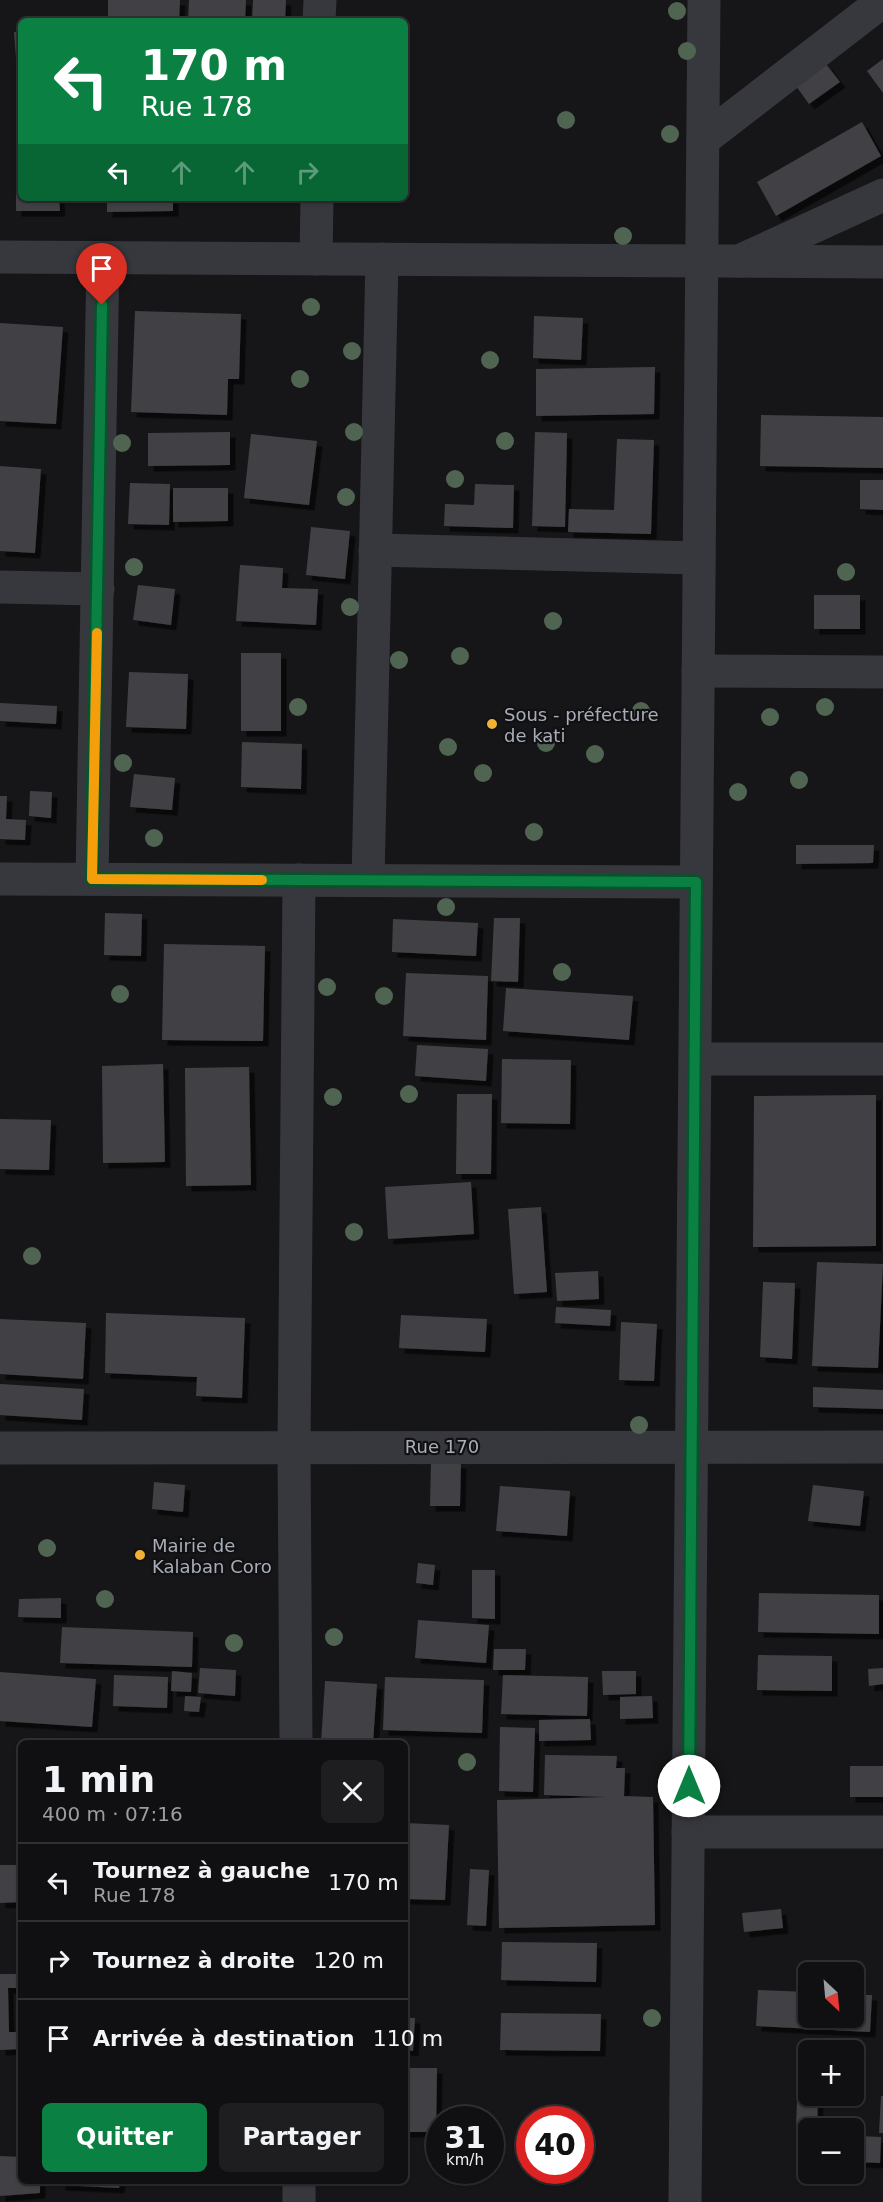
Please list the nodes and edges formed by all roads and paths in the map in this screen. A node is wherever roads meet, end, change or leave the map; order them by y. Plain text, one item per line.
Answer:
1 (320, 0) edge
2 (704, 0) edge
3 (883, 1) edge
4 (319, 18) edge
5 (703, 140) junction
6 (883, 195) edge
7 (316, 201) edge
8 (0, 257) edge
9 (103, 258) junction
10 (316, 259) junction
11 (382, 259) junction
12 (702, 261) junction
13 (739, 261) junction
14 (883, 262) edge
15 (375, 550) junction
16 (699, 558) junction
17 (0, 587) edge
18 (98, 589) junction
19 (698, 671) junction
20 (883, 672) edge
21 (0, 879) edge
22 (92, 879) junction
23 (299, 880) junction
24 (368, 880) junction
25 (696, 882) junction
26 (695, 1059) junction
27 (883, 1059) edge
28 (691, 1446) junction
29 (294, 1447) junction
30 (883, 1447) edge
31 (0, 1448) edge
32 (296, 1740) edge
33 (688, 1832) junction
34 (883, 1832) edge
35 (299, 2184) edge
36 (299, 2202) edge
37 (685, 2202) edge

1 - 4 street
2 - 5 street
3 - 5 street
5 - 12 street
6 - 13 street
7 - 10 street
8 - 9 street
9 - 10 street
9 - 18 street
10 - 11 street
11 - 12 street
11 - 15 street
12 - 13 street
12 - 16 street
13 - 14 street
15 - 16 street
15 - 24 street
16 - 19 street
17 - 18 street
18 - 22 street
19 - 20 street
19 - 25 street
21 - 22 street
22 - 23 street
23 - 24 street
23 - 29 street
24 - 25 street
25 - 26 street
26 - 27 street
26 - 28 street
28 - 29 street, Rue 170
28 - 30 street, Rue 170
28 - 33 street
29 - 31 street, Rue 170
29 - 32 street
33 - 34 street
33 - 37 street
35 - 36 street

